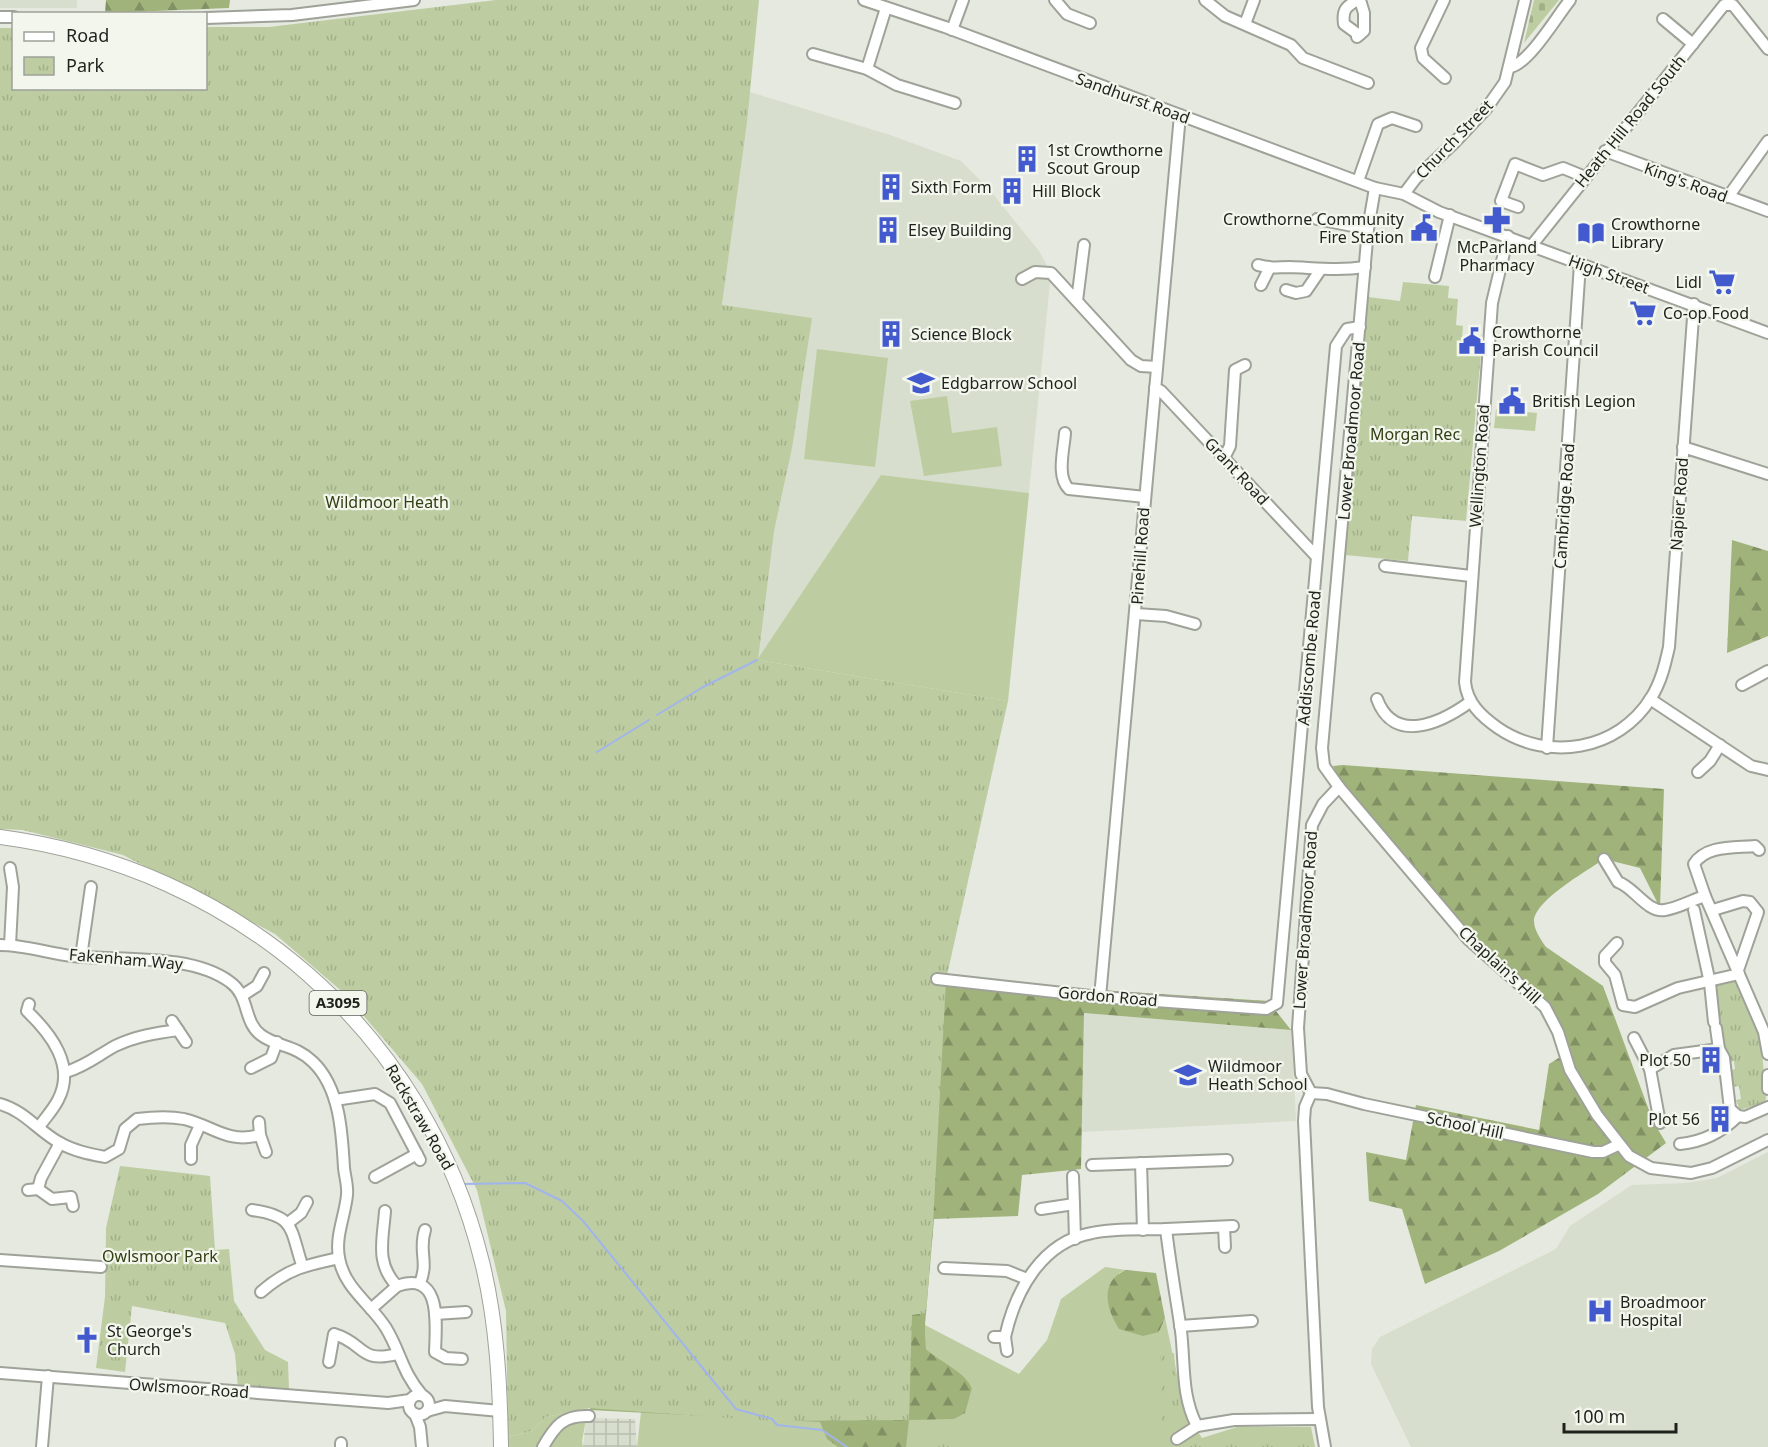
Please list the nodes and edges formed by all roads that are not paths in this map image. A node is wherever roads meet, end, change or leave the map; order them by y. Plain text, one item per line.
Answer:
1 (414, 0) edge
2 (864, 0) edge
3 (963, 0) edge
4 (1055, 0) edge
5 (1205, 0) edge
6 (1254, 0) edge
7 (1359, 0) edge
8 (1444, 0) edge
9 (1526, 0) edge
10 (1570, 0) edge
11 (886, 8) junction
12 (207, 18) edge
13 (1663, 19) dead end
14 (1090, 23) dead end
15 (1245, 24) junction
16 (952, 30) junction
17 (1693, 44) junction
18 (1768, 49) edge
19 (813, 54) dead end
20 (1511, 67) junction
21 (867, 69) junction
22 (1445, 78) dead end
23 (1368, 83) dead end
24 (955, 103) dead end
25 (1180, 116) junction
26 (1416, 126) dead end
27 (1768, 141) edge
28 (1605, 151) junction
29 (1585, 177) junction
30 (1358, 181) junction
31 (1375, 188) junction
32 (1404, 194) junction
33 (1728, 197) junction
34 (1518, 207) dead end
35 (1768, 211) edge
36 (1450, 215) junction
37 (1317, 219) dead end
38 (1368, 229) junction
39 (1508, 236) junction
40 (1084, 245) dead end
41 (1532, 245) junction
42 (1580, 264) junction
43 (1258, 265) dead end
44 (1365, 267) junction
45 (1269, 269) junction
46 (1321, 269) junction
47 (1435, 277) dead end
48 (1022, 279) dead end
49 (1261, 285) dead end
50 (1286, 290) dead end
51 (1077, 301) junction
52 (1694, 304) junction
53 (1360, 327) junction
54 (1768, 333) edge
55 (1245, 365) dead end
56 (1157, 367) junction
57 (1155, 388) junction
58 (1065, 433) dead end
59 (1683, 447) junction
60 (1224, 458) junction
61 (1768, 474) edge
62 (1145, 497) junction
63 (1317, 557) junction
64 (1385, 566) dead end
65 (1472, 576) junction
66 (1136, 614) junction
67 (1195, 624) dead end
68 (1768, 671) edge
69 (1742, 685) dead end
70 (1377, 699) dead end
71 (1468, 699) junction
72 (1650, 699) junction
73 (1720, 745) junction
74 (1547, 748) junction
75 (1768, 770) edge
76 (1698, 772) dead end
77 (1339, 787) junction
78 (0, 837) edge
79 (1759, 850) dead end
80 (1604, 859) dead end
81 (10, 868) dead end
82 (91, 887) dead end
83 (1705, 896) junction
84 (1694, 910) dead end
85 (1713, 910) junction
86 (1617, 943) dead end
87 (5, 945) edge
88 (81, 957) junction
89 (1738, 972) junction
90 (264, 973) dead end
91 (938, 979) dead end
92 (1710, 983) junction
93 (243, 995) junction
94 (1100, 997) junction
95 (1277, 1003) joint
96 (29, 1004) dead end
97 (1634, 1038) dead end
98 (186, 1042) dead end
99 (278, 1042) junction
100 (1719, 1049) junction
101 (1768, 1054) edge
102 (251, 1068) dead end
103 (1650, 1069) junction
104 (66, 1072) junction
105 (1768, 1075) edge
106 (1768, 1089) edge
107 (1311, 1093) junction
108 (335, 1100) junction
109 (0, 1104) edge
110 (1768, 1107) edge
111 (1738, 1116) junction
112 (259, 1122) dead end
113 (1660, 1123) dead end
114 (200, 1125) junction
115 (39, 1127) junction
116 (260, 1134) junction
117 (1768, 1140) edge
118 (60, 1143) junction
119 (1680, 1144) dead end
120 (1618, 1145) junction
121 (266, 1152) dead end
122 (191, 1159) dead end
123 (1227, 1160) dead end
124 (1141, 1163) junction
125 (1092, 1165) dead end
126 (1073, 1176) dead end
127 (375, 1177) dead end
128 (307, 1202) dead end
129 (1074, 1204) junction
130 (73, 1206) dead end
131 (1041, 1209) dead end
132 (252, 1210) dead end
133 (385, 1211) dead end
134 (288, 1223) junction
135 (1166, 1229) junction
136 (425, 1230) dead end
137 (1143, 1230) junction
138 (1075, 1239) junction
139 (1225, 1247) dead end
140 (339, 1258) junction
141 (0, 1260) edge
142 (302, 1265) junction
143 (101, 1267) dead end
144 (944, 1268) dead end
145 (1027, 1279) junction
146 (420, 1283) junction
147 (397, 1286) junction
148 (261, 1292) dead end
149 (371, 1310) junction
150 (466, 1312) dead end
151 (435, 1314) junction
152 (1252, 1321) dead end
153 (1180, 1326) junction
154 (1007, 1351) dead end
155 (397, 1354) junction
156 (462, 1359) dead end
157 (329, 1362) dead end
158 (0, 1372) edge
159 (48, 1376) junction
160 (410, 1381) junction
161 (424, 1396) junction
162 (410, 1400) junction
163 (377, 1402) junction
164 (445, 1406) junction
165 (500, 1411) junction
166 (420, 1413) junction
167 (589, 1416) dead end
168 (1319, 1419) junction
169 (1197, 1426) junction
170 (1177, 1439) dead end
171 (42, 1447) edge
172 (422, 1447) edge
173 (501, 1447) edge
174 (543, 1447) edge
175 (1325, 1447) edge

1 - 12 street
2 - 11 street, Sandhurst Road
3 - 16 street
4 - 14 street
5 - 15 street
6 - 15 street
7 - 7 street
8 - 22 street
9 - 20 street
10 - 20 street, Church Street
11 - 16 street, Sandhurst Road
11 - 21 street
13 - 17 street
15 - 23 street
16 - 25 street, Sandhurst Road
17 - 18 street, Heath Hill Road South
17 - 28 street, Heath Hill Road South
19 - 21 street
20 - 32 street, Church Street
21 - 24 street
25 - 30 street, Sandhurst Road
25 - 56 street, Pinehill Road
26 - 30 street
27 - 33 street
28 - 29 street, Heath Hill Road South
28 - 33 street, King's Road
29 - 34 street
29 - 41 street, Heath Hill Road South
30 - 31 street, Sandhurst Road
31 - 32 street, Sandhurst Road
31 - 38 street, Lower Broadmoor Road
32 - 36 street, High Street
33 - 35 street, King's Road
36 - 39 street, High Street
36 - 47 street
37 - 38 street
38 - 44 street, Lower Broadmoor Road
39 - 41 street, High Street
39 - 65 street, Wellington Road
40 - 51 street
41 - 42 street, High Street
42 - 52 street, High Street
42 - 74 street, Cambridge Road
43 - 45 street
44 - 46 street
44 - 53 street, Lower Broadmoor Road
45 - 46 street
45 - 49 street
46 - 50 street
48 - 51 street
51 - 56 street
52 - 54 street, High Street
52 - 59 street, Napier Road
53 - 63 street, Addiscombe Road
53 - 77 street, Lower Broadmoor Road
55 - 60 street
56 - 57 street, Pinehill Road
57 - 60 street, Grant Road
57 - 62 street, Pinehill Road
58 - 62 street
59 - 61 street
59 - 72 street, Napier Road
60 - 63 street, Grant Road
62 - 66 street, Pinehill Road
63 - 95 street, Addiscombe Road
64 - 65 street
65 - 71 street, Wellington Road
66 - 67 street
66 - 94 street, Pinehill Road
68 - 69 street
70 - 71 street
71 - 74 street, Napier Road
72 - 73 street
72 - 74 street, Napier Road
73 - 75 street
73 - 76 street
77 - 107 street, Lower Broadmoor Road
77 - 120 street, Chaplain's Hill
78 - 165 main road, Rackstraw Road / A3095
79 - 83 street
80 - 83 street
81 - 87 street
82 - 88 street
83 - 85 street
84 - 92 street
85 - 89 street
85 - 89 street
86 - 92 street
87 - 88 street, Fakenham Way
88 - 93 street, Fakenham Way
89 - 92 street
89 - 101 street
90 - 93 street
91 - 94 street, Gordon Road
92 - 100 street
93 - 99 street
94 - 95 street, Gordon Road
96 - 104 street
97 - 103 street
98 - 104 street
99 - 102 street
99 - 108 street
100 - 103 street
100 - 111 street
103 - 113 street
104 - 115 street
105 - 106 street
107 - 120 street, School Hill
107 - 168 street
108 - 127 street
108 - 140 street
109 - 115 street
110 - 111 street
111 - 119 street
112 - 116 street
114 - 116 street
114 - 118 street
114 - 122 street
115 - 118 street
116 - 121 street
117 - 120 street, Chaplain's Hill
118 - 130 street
123 - 124 street
124 - 125 street
124 - 137 street
126 - 129 street
128 - 134 street
129 - 131 street
129 - 138 street
132 - 134 street
133 - 147 street
134 - 142 street
135 - 137 street
135 - 139 street
135 - 153 street
136 - 146 street
137 - 138 street
138 - 145 street
140 - 142 street
140 - 149 street
141 - 143 street
142 - 148 street
144 - 145 street
145 - 154 street
146 - 147 street
146 - 151 street
147 - 149 street
149 - 155 street
150 - 151 street
151 - 156 street
152 - 153 street
153 - 169 street
155 - 157 street
155 - 160 street
158 - 159 street, Owlsmoor Road
159 - 163 street, Owlsmoor Road
159 - 171 street
160 - 161 street
160 - 162 street
161 - 162 street, Owlsmoor Road
161 - 164 street
161 - 166 street
162 - 163 street, Owlsmoor Road
162 - 166 street
163 - 166 street, Owlsmoor Road
164 - 165 street
164 - 166 street
165 - 173 main road, Rackstraw Road / A3095
166 - 172 street
167 - 174 street
168 - 169 street
168 - 175 street
169 - 170 street

